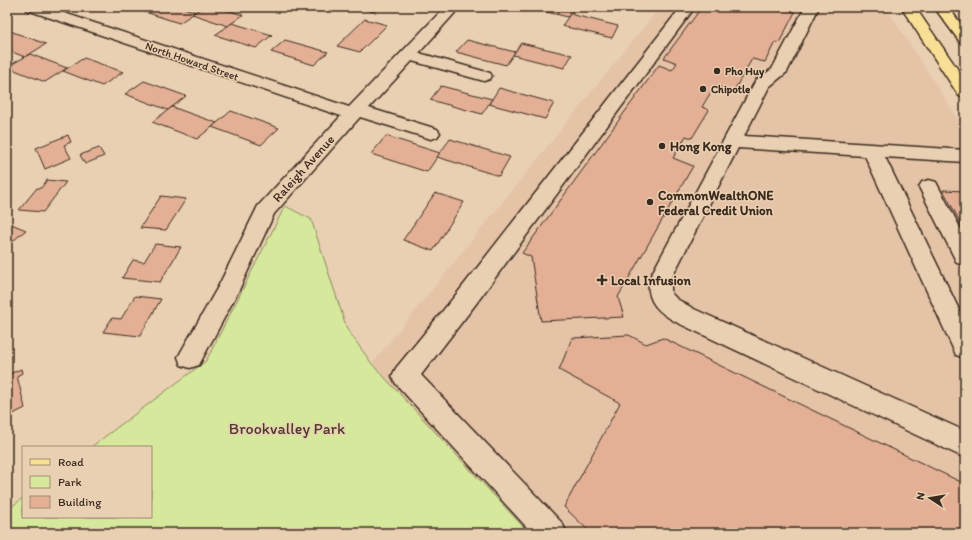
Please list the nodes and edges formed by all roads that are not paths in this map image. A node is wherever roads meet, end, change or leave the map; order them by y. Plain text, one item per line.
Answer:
1 (32, 7) edge
2 (453, 7) edge
3 (688, 7) edge
4 (812, 7) edge
5 (908, 7) edge
6 (941, 7) edge
7 (965, 39) edge
8 (409, 55) junction
9 (484, 76) dead end
10 (965, 92) edge
11 (354, 112) junction
12 (431, 133) dead end
13 (731, 141) junction
14 (872, 150) junction
15 (965, 156) edge
16 (929, 187) dead end
17 (965, 256) edge
18 (965, 346) edge
19 (190, 357) dead end
20 (965, 445) edge
21 (552, 533) edge

1 - 11 street, North Howard Street
2 - 8 street, Raleigh Avenue
3 - 21 street
4 - 13 street
5 - 10 main road
6 - 7 main road
8 - 9 street
8 - 11 street, Raleigh Avenue
11 - 12 street, North Howard Street
11 - 19 street, Raleigh Avenue
13 - 14 street
13 - 20 street
14 - 15 street
14 - 18 street
16 - 17 street

